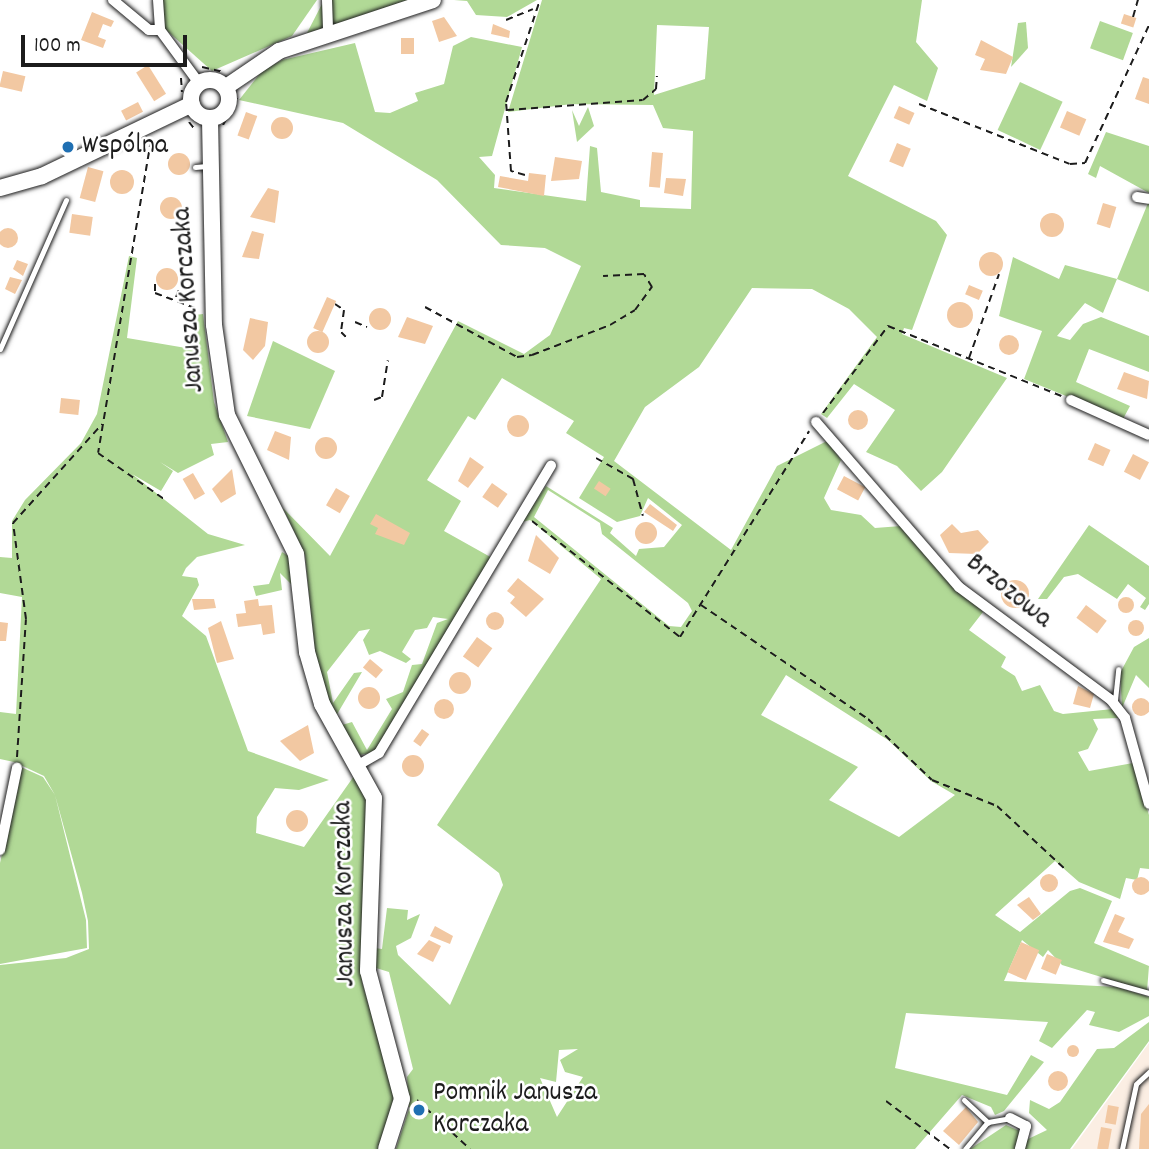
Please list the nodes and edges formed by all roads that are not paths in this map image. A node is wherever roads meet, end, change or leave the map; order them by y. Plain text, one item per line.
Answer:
1 (113, 0) edge
2 (158, 0) edge
3 (327, 0) edge
4 (433, 0) edge
5 (160, 30) junction
6 (328, 35) junction
7 (200, 83) junction
8 (226, 87) junction
9 (192, 104) junction
10 (210, 119) junction
11 (0, 188) edge
12 (66, 200) dead end
13 (0, 349) edge
14 (1071, 400) road end
15 (816, 422) road end
16 (1149, 435) edge
17 (551, 466) dead end
18 (1118, 669) dead end
19 (1115, 706) junction
20 (360, 764) junction
21 (17, 768) road end
22 (1149, 804) edge
23 (0, 850) edge
24 (1103, 980) dead end
25 (1149, 993) edge
26 (1149, 1072) edge
27 (964, 1100) dead end
28 (1010, 1118) joint
29 (988, 1122) junction
30 (386, 1149) edge
31 (965, 1149) edge
32 (1020, 1149) edge
33 (1122, 1149) edge

1 - 5 street
2 - 5 street
3 - 6 street
4 - 6 street
5 - 7 street
6 - 8 street
7 - 8 street
7 - 9 street
8 - 10 street
9 - 10 street
9 - 11 street
10 - 20 street, Janusza Korczaka
12 - 13 lane
14 - 16 street
15 - 19 street, Brzozowa
17 - 20 street
18 - 19 lane
19 - 22 street
20 - 30 street, Janusza Korczaka
21 - 23 street
24 - 25 lane
26 - 33 lane
27 - 29 lane
28 - 29 lane
28 - 32 street
29 - 31 lane

